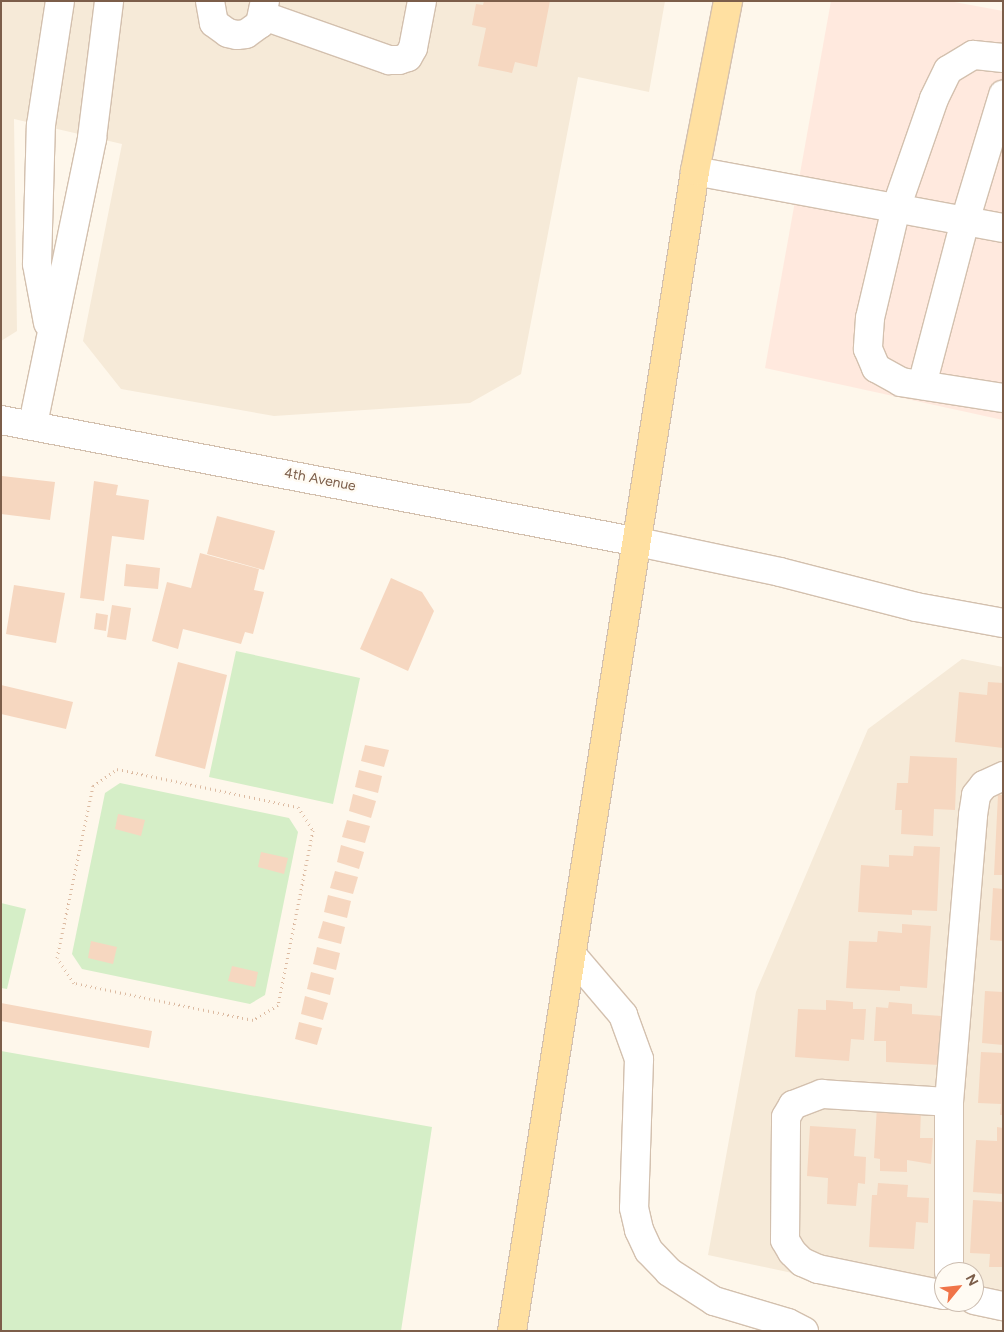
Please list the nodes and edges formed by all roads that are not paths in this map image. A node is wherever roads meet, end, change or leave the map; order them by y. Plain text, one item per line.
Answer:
1 (60, 1) edge
2 (109, 1) edge
3 (422, 1) edge
4 (728, 1) edge
5 (207, 3) edge
6 (265, 9) edge
7 (1003, 58) edge
8 (1003, 95) edge
9 (695, 171) junction
10 (896, 208) junction
11 (965, 221) junction
12 (1003, 228) edge
13 (51, 335) junction
14 (922, 385) junction
15 (1003, 397) edge
16 (1, 420) edge
17 (33, 424) junction
18 (638, 542) junction
19 (1003, 623) edge
20 (1003, 776) edge
21 (572, 955) junction
22 (949, 1102) junction
23 (949, 1262) edge
24 (934, 1292) edge
25 (984, 1302) edge
26 (1003, 1306) edge
27 (512, 1331) edge
28 (804, 1331) edge

1 - 13 street
2 - 13 street
3 - 6 street
4 - 9 main road
5 - 6 street
7 - 10 street
8 - 11 street
9 - 10 street
9 - 18 main road
10 - 11 street
10 - 14 street
11 - 12 street
11 - 14 street
13 - 17 street
14 - 15 street
16 - 17 street, 4th Avenue
17 - 18 street, 4th Avenue
18 - 19 street, 4th Avenue
18 - 21 main road
20 - 22 street
21 - 27 main road
21 - 28 street
22 - 23 street
22 - 24 street
25 - 26 street

